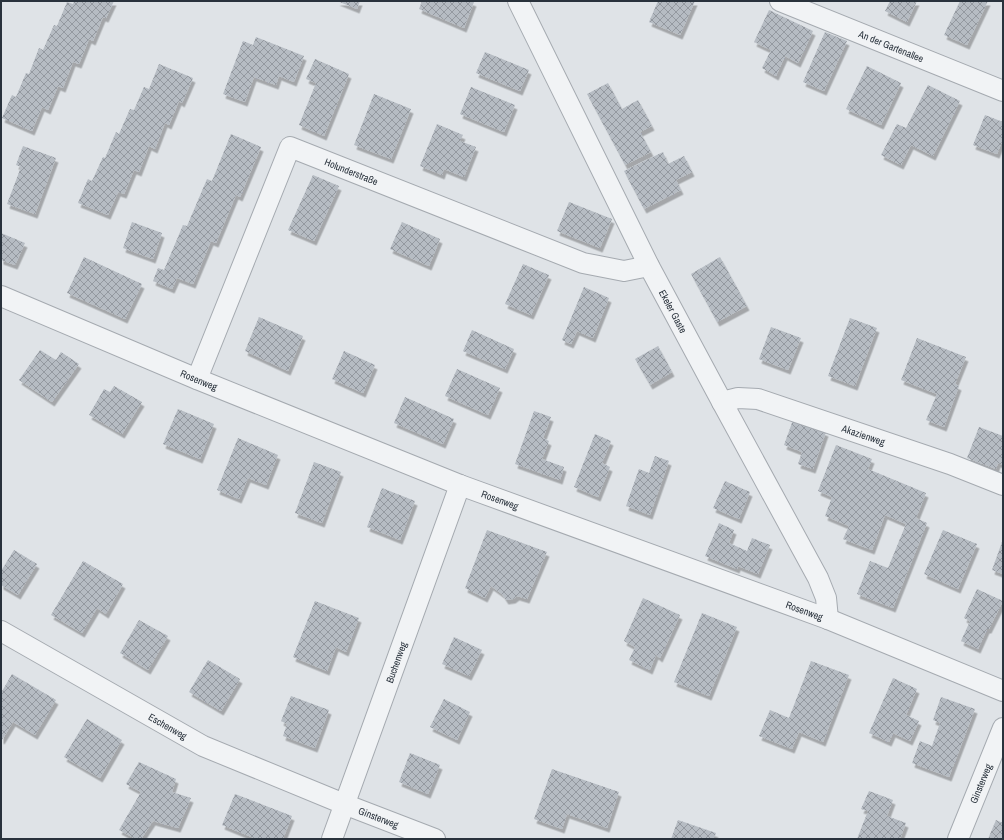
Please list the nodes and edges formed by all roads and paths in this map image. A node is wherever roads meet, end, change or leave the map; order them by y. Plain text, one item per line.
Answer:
1 (518, 1) edge
2 (780, 1) edge
3 (1003, 91) edge
4 (648, 266) junction
5 (1, 296) edge
6 (197, 379) junction
7 (722, 402) junction
8 (460, 485) junction
9 (1003, 485) edge
10 (828, 619) junction
11 (1, 631) edge
12 (1003, 690) edge
13 (1003, 728) edge
14 (344, 804) junction
15 (332, 839) edge
16 (435, 839) edge
17 (958, 839) edge

1 - 4 street, Ekeler Gaste
2 - 3 street, An der Gartenallee
4 - 6 street, Holunderstraße
4 - 7 street, Ekeler Gaste
5 - 6 street, Rosenweg
6 - 8 street, Rosenweg
7 - 9 street, Akazienweg
7 - 10 street, Ekeler Gaste
8 - 10 street, Rosenweg
8 - 14 street, Buchenweg
10 - 12 street, Rosenweg
11 - 14 street, Eschenweg
13 - 17 street, Ginsterweg
14 - 15 street, Buchenweg
14 - 16 street, Ginsterweg

